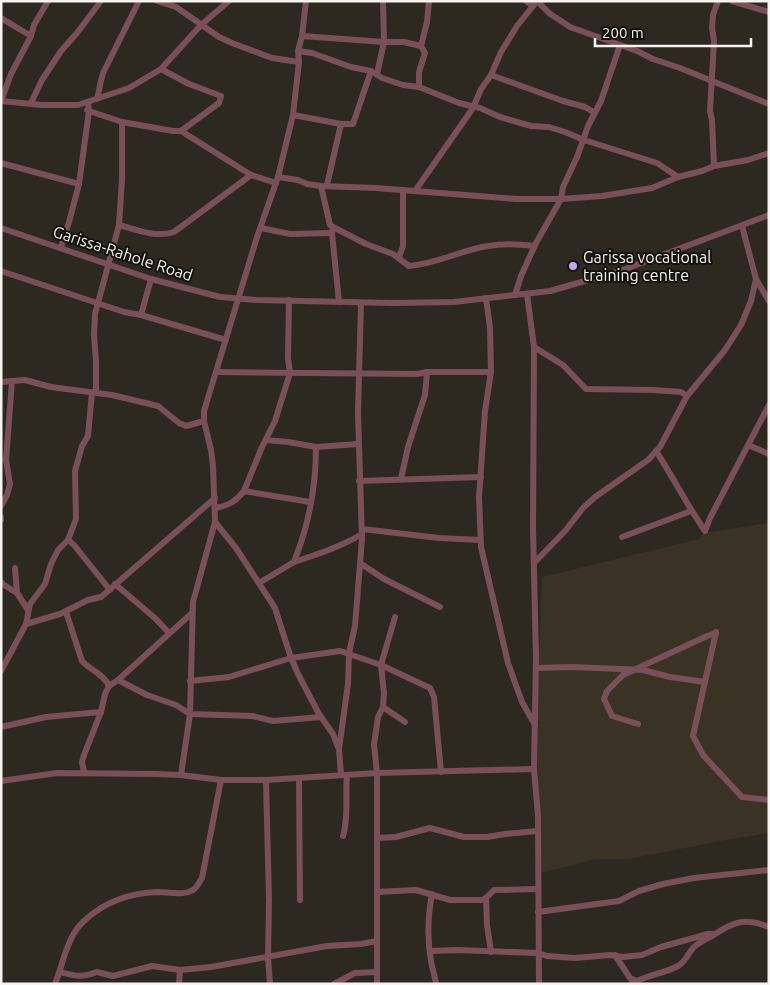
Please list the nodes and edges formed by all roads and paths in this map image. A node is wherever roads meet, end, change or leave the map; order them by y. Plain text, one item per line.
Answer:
1 (48, 1) edge
2 (101, 1) edge
3 (139, 1) edge
4 (157, 1) edge
5 (229, 1) edge
6 (306, 1) edge
7 (383, 1) edge
8 (429, 1) edge
9 (526, 1) edge
10 (718, 1) edge
11 (732, 1) edge
12 (536, 3) edge
13 (177, 4) edge
14 (769, 12) edge
15 (1, 18) edge
16 (201, 25) junction
17 (31, 36) junction
18 (302, 36) junction
19 (384, 42) junction
20 (620, 45) junction
21 (421, 46) junction
22 (298, 51) junction
23 (299, 62) junction
24 (161, 69) junction
25 (374, 72) junction
26 (491, 75) junction
27 (712, 82) junction
28 (419, 87) junction
29 (97, 99) junction
30 (88, 102) junction
31 (31, 103) junction
32 (769, 104) edge
33 (78, 105) junction
34 (473, 108) junction
35 (89, 111) junction
36 (595, 112) junction
37 (293, 115) junction
38 (122, 122) junction
39 (341, 124) junction
40 (181, 131) junction
41 (584, 140) junction
42 (769, 153) edge
43 (1, 163) edge
44 (714, 166) junction
45 (251, 175) junction
46 (678, 177) junction
47 (277, 180) junction
48 (79, 184) junction
49 (324, 185) junction
50 (403, 190) junction
51 (415, 191) junction
52 (561, 199) junction
53 (769, 215) edge
54 (119, 225) junction
55 (742, 226) junction
56 (1, 228) edge
57 (260, 228) junction
58 (333, 230) junction
59 (535, 246) junction
60 (61, 247) junction
61 (399, 257) junction
62 (110, 265) junction
63 (1, 271) edge
64 (151, 279) junction
65 (756, 280) junction
66 (527, 294) junction
67 (515, 295) junction
68 (486, 298) junction
69 (238, 299) junction
70 (289, 300) junction
71 (769, 301) edge
72 (99, 302) junction
73 (339, 302) junction
74 (361, 303) junction
75 (141, 315) junction
76 (226, 340) junction
77 (534, 347) junction
78 (216, 372) junction
79 (360, 372) junction
80 (427, 372) junction
81 (491, 372) junction
82 (290, 373) junction
83 (12, 381) junction
84 (1, 382) edge
85 (92, 393) junction
86 (687, 396) junction
87 (769, 405) edge
88 (204, 421) junction
89 (266, 440) junction
90 (358, 444) junction
91 (748, 445) junction
92 (316, 447) junction
93 (656, 451) junction
94 (769, 454) edge
95 (481, 477) junction
96 (401, 479) junction
97 (360, 481) junction
98 (244, 491) junction
99 (215, 498) junction
100 (310, 502) junction
101 (1, 506) edge
102 (216, 508) junction
103 (691, 512) junction
104 (215, 522) junction
105 (362, 532) junction
106 (622, 538) dead end
107 (68, 540) junction
108 (480, 540) junction
109 (294, 562) junction
110 (535, 562) junction
111 (360, 563) junction
112 (15, 568) dead end
113 (1, 582) edge
114 (259, 583) junction
115 (115, 584) junction
116 (110, 590) junction
117 (17, 593) junction
118 (440, 607) dead end
119 (28, 610) junction
120 (66, 612) junction
121 (192, 614) junction
122 (395, 616) dead end
123 (26, 624) junction
124 (169, 633) junction
125 (349, 653) junction
126 (291, 658) junction
127 (381, 665) junction
128 (536, 668) junction
129 (635, 669) junction
130 (1, 671) edge
131 (118, 680) junction
132 (190, 681) junction
133 (705, 682) junction
134 (109, 686) junction
135 (383, 707) junction
136 (101, 712) junction
137 (190, 714) junction
138 (321, 717) junction
139 (404, 722) dead end
140 (638, 724) dead end
141 (536, 726) junction
142 (1, 727) edge
143 (339, 749) junction
144 (534, 769) junction
145 (84, 772) junction
146 (441, 772) junction
147 (377, 773) junction
148 (181, 775) junction
149 (344, 775) junction
150 (299, 778) junction
151 (221, 780) junction
152 (266, 780) junction
153 (1, 781) edge
154 (769, 800) edge
155 (538, 831) junction
156 (343, 836) dead end
157 (377, 838) junction
158 (769, 870) edge
159 (538, 889) junction
160 (377, 892) junction
161 (432, 894) junction
162 (486, 898) junction
163 (300, 900) dead end
164 (538, 912) junction
165 (769, 928) edge
166 (714, 934) junction
167 (377, 941) junction
168 (430, 951) junction
169 (490, 952) junction
170 (538, 953) junction
171 (615, 956) junction
172 (268, 958) junction
173 (180, 970) junction
174 (60, 972) junction
175 (377, 972) junction
176 (634, 983) edge
177 (55, 984) edge
178 (179, 984) edge
179 (270, 984) edge
180 (334, 984) edge
181 (377, 984) edge
182 (436, 984) edge
183 (539, 984) edge

1 - 17 street
2 - 31 street
3 - 29 street
4 - 13 street
5 - 16 street
6 - 18 street
7 - 19 street
8 - 21 street
9 - 12 street
10 - 27 street
11 - 14 street
12 - 20 street
12 - 26 street
13 - 16 street
15 - 17 street
16 - 23 street
16 - 24 street
17 - 31 street
18 - 19 street
18 - 22 street
19 - 21 street
19 - 25 street
20 - 27 street
20 - 36 street
21 - 28 street
22 - 23 street
22 - 25 street
23 - 37 street
24 - 29 street
24 - 40 street
25 - 28 street
25 - 39 street
26 - 34 street
26 - 36 street
27 - 32 street
27 - 44 street
28 - 34 street
29 - 30 street
30 - 33 street
30 - 35 street
31 - 33 street
33 - 35 street
34 - 41 street
34 - 51 street
35 - 38 street
35 - 48 street
36 - 41 street
37 - 39 street
37 - 47 street
38 - 40 street
38 - 54 street
39 - 49 street
40 - 45 street
41 - 46 street
41 - 52 street
42 - 44 street
43 - 48 street
44 - 46 street
45 - 47 street
45 - 54 street
46 - 52 street
47 - 49 street
47 - 57 street
48 - 60 street
49 - 50 street
49 - 58 street
50 - 51 street
50 - 61 street
51 - 52 street
52 - 59 street
53 - 55 street, Garissa-Rahole Road
54 - 62 street
55 - 65 street
55 - 66 street, Garissa-Rahole Road
56 - 60 street, Garissa-Rahole Road
57 - 58 street
57 - 69 street
58 - 61 street
58 - 73 street
59 - 61 street
59 - 67 street
60 - 62 street, Garissa-Rahole Road
62 - 64 street, Garissa-Rahole Road
62 - 72 street
63 - 72 street
64 - 69 street, Garissa-Rahole Road
64 - 75 street
65 - 71 street
65 - 86 street
66 - 67 street, Garissa-Rahole Road
66 - 77 street
67 - 68 street, Garissa-Rahole Road
68 - 74 street, Garissa-Rahole Road
68 - 81 street
69 - 70 street, Garissa-Rahole Road
69 - 76 street
70 - 73 street, Garissa-Rahole Road
70 - 82 street
72 - 75 street
72 - 85 street
73 - 74 street, Garissa-Rahole Road
74 - 79 street
75 - 76 street
76 - 78 street
77 - 86 street
77 - 110 street
78 - 82 street
78 - 88 street
79 - 80 street
79 - 82 street
79 - 90 street
80 - 81 street
80 - 96 street
81 - 95 street
82 - 89 street
83 - 84 street
83 - 85 street
83 - 101 street
85 - 88 street
85 - 107 street
86 - 93 street
87 - 91 street
88 - 99 street
89 - 92 street
89 - 98 street
90 - 92 street
90 - 97 street
91 - 94 street
91 - 103 street
92 - 100 street
93 - 103 street
93 - 110 street
95 - 96 street
95 - 108 street
96 - 97 street
97 - 105 street
98 - 100 street
98 - 102 street
99 - 102 street
99 - 115 street
100 - 109 street
102 - 104 street
103 - 106 street
104 - 114 street
104 - 121 street
105 - 108 street
105 - 109 street
105 - 111 street
107 - 116 street
107 - 119 street
108 - 141 street
109 - 114 street
110 - 128 street
111 - 118 street
111 - 125 street
112 - 117 street
113 - 117 street
114 - 126 street
115 - 116 street
115 - 124 street
116 - 120 street
117 - 119 street
119 - 123 street
120 - 123 street
120 - 134 street
121 - 124 street
121 - 132 street
122 - 127 street
123 - 130 street
124 - 131 street
125 - 126 street
125 - 127 street
125 - 143 street
126 - 132 street
126 - 138 street
127 - 135 street
127 - 146 street
128 - 129 street
128 - 141 street
129 - 133 street
129 - 133 street
129 - 140 street
131 - 134 street
131 - 137 street
132 - 137 street
133 - 154 street
134 - 136 street
135 - 139 street
135 - 147 street
136 - 142 street
136 - 145 street
137 - 138 street
137 - 148 street
138 - 143 street
141 - 144 street
143 - 149 street
144 - 146 street
144 - 155 street
145 - 148 street
145 - 153 street
146 - 147 street
147 - 149 street
147 - 157 street
148 - 151 street
149 - 150 street
149 - 156 street
150 - 152 street
150 - 163 street
151 - 152 street
151 - 174 street
152 - 172 street
155 - 157 street
155 - 159 street
157 - 160 street
158 - 164 street
159 - 162 street
159 - 164 street
160 - 161 street
160 - 167 street
161 - 162 street
161 - 168 street
162 - 169 street
164 - 170 street
165 - 166 street
166 - 171 street
166 - 176 street
167 - 172 street
167 - 175 street
168 - 169 street
168 - 182 street
169 - 170 street
170 - 171 street
170 - 183 street
171 - 176 street
172 - 173 street
172 - 179 street
173 - 174 street
173 - 178 street
174 - 177 street
175 - 180 street
175 - 181 street

